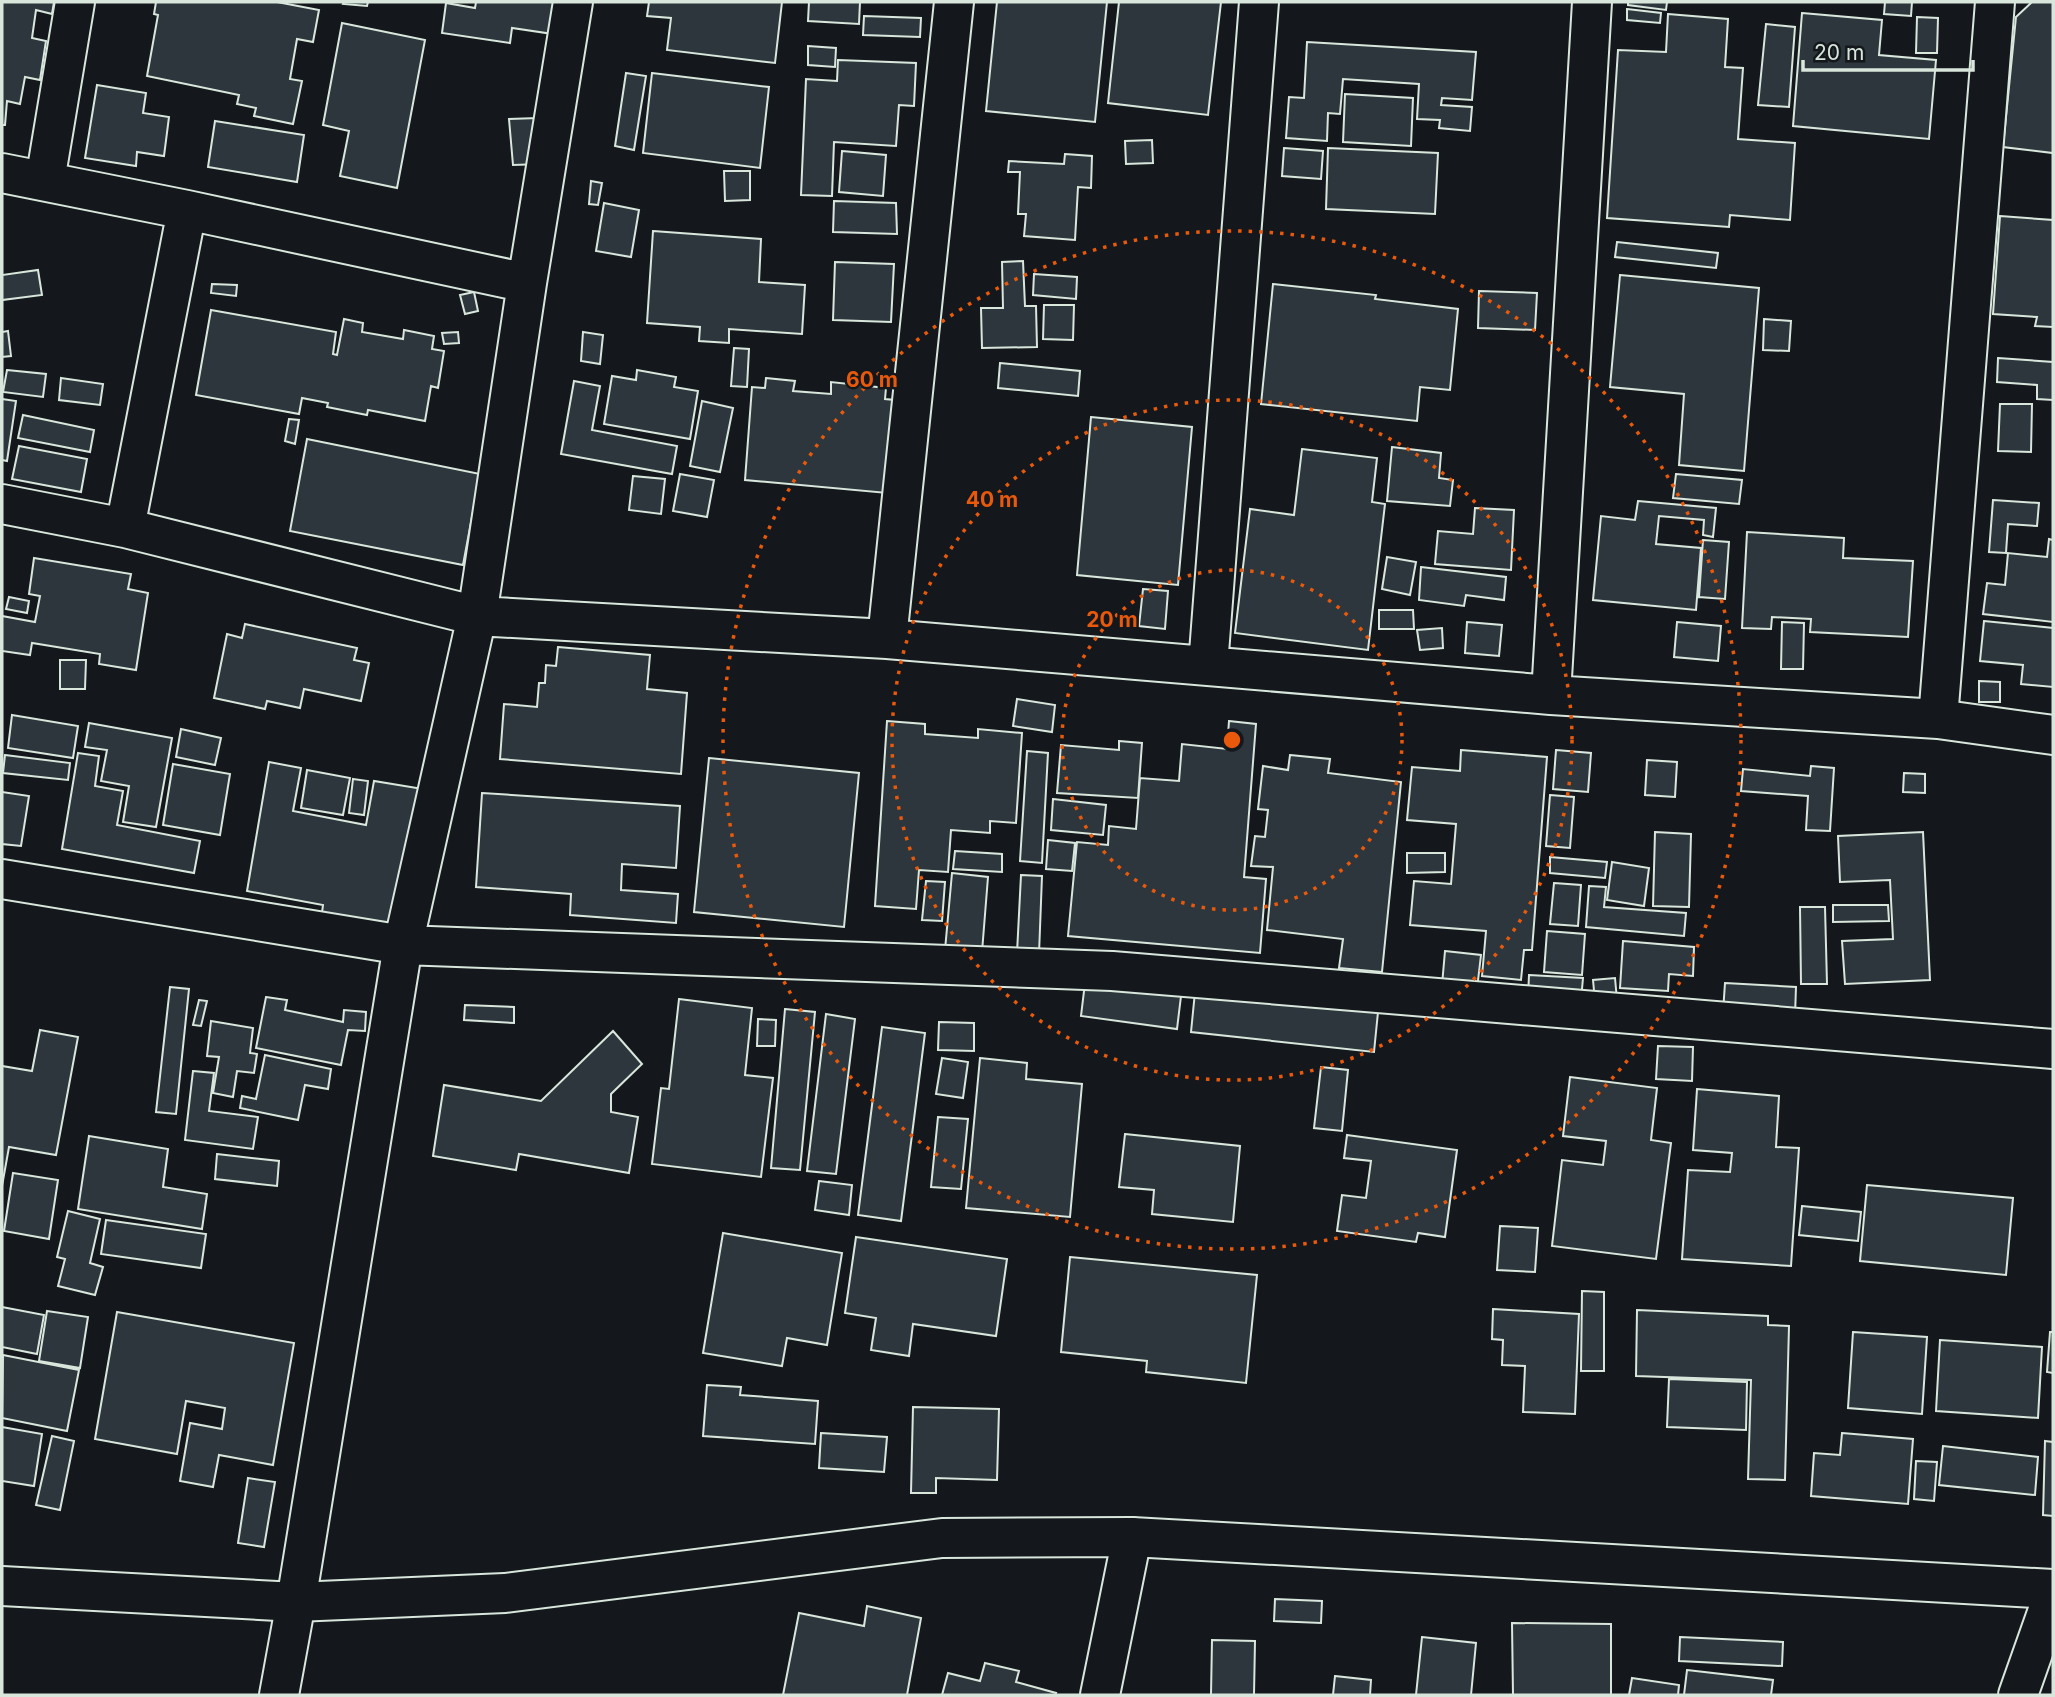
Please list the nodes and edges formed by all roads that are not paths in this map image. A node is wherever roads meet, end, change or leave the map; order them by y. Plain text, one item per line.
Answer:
1 (75, 2) edge
2 (573, 2) edge
3 (954, 2) edge
4 (1259, 2) edge
5 (1592, 2) edge
6 (1995, 2) edge
7 (2, 173) edge
8 (45, 181) junction
9 (187, 210) junction
10 (527, 283) junction
11 (2, 503) edge
12 (125, 528) junction
13 (477, 616) junction
14 (887, 639) junction
15 (1208, 666) junction
16 (1550, 695) junction
17 (1938, 719) junction
18 (2053, 734) edge
19 (2, 879) edge
20 (403, 945) junction
21 (2053, 1049) edge
22 (1132, 1537) junction
23 (2, 1586) edge
24 (2053, 1589) edge
25 (2053, 1596) edge
26 (296, 1602) junction
27 (279, 1695) edge
28 (1100, 1695) edge
29 (2018, 1695) edge

1 - 8 street
2 - 10 street
3 - 14 street
4 - 15 street
5 - 16 street
6 - 17 street
7 - 8 street
8 - 9 street
9 - 10 street
9 - 12 street
10 - 13 street
11 - 12 street
12 - 13 street
13 - 14 street
13 - 20 street
14 - 15 street
15 - 16 street
16 - 17 street
17 - 18 street
19 - 20 street
20 - 21 street
20 - 26 street
22 - 24 street
22 - 26 street
22 - 28 street
23 - 26 street
25 - 29 street
26 - 27 street

